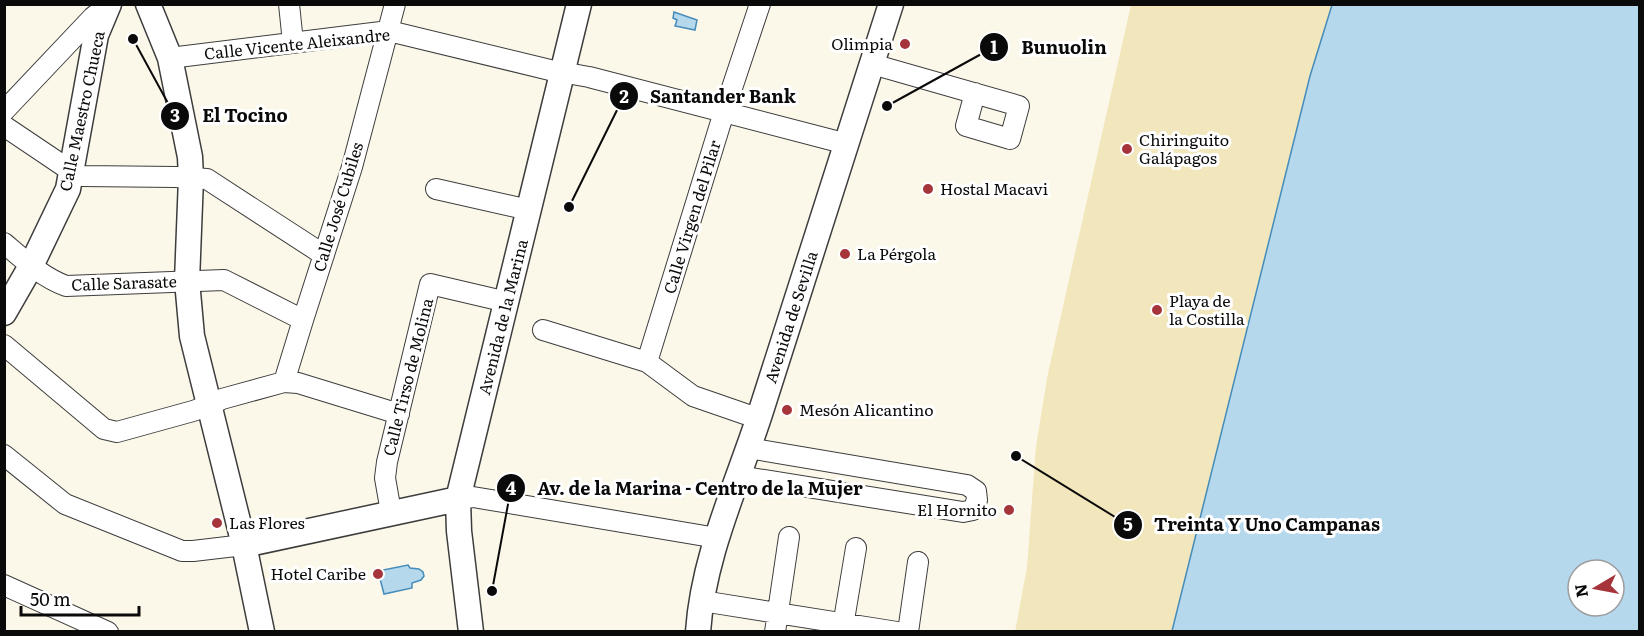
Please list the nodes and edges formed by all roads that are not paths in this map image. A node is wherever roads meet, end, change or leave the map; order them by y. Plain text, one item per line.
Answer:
1 (148, 4) edge
2 (289, 4) edge
3 (395, 4) edge
4 (579, 4) edge
5 (590, 4) edge
6 (760, 4) edge
7 (108, 5) edge
8 (887, 6) edge
9 (388, 31) junction
10 (293, 43) junction
11 (170, 58) junction
12 (872, 64) junction
13 (568, 73) junction
14 (975, 93) dead end
15 (4, 111) edge
16 (724, 112) junction
17 (4, 126) edge
18 (847, 144) junction
19 (71, 171) junction
20 (191, 178) junction
21 (436, 189) dead end
22 (529, 210) junction
23 (4, 243) edge
24 (324, 255) junction
25 (31, 266) junction
26 (187, 281) junction
27 (507, 303) junction
28 (4, 313) edge
29 (303, 320) junction
30 (543, 330) dead end
31 (4, 345) edge
32 (647, 362) junction
33 (284, 382) junction
34 (210, 405) junction
35 (399, 414) junction
36 (759, 417) junction
37 (748, 448) junction
38 (4, 455) edge
39 (739, 476) junction
40 (465, 498) junction
41 (391, 512) junction
42 (717, 537) junction
43 (789, 537) dead end
44 (244, 544) junction
45 (856, 548) dead end
46 (918, 562) dead end
47 (4, 585) edge
48 (702, 601) junction
49 (777, 622) edge
50 (843, 627) edge
51 (265, 631) edge
52 (108, 632) edge
53 (471, 632) edge
54 (484, 632) edge
55 (698, 632) edge
56 (897, 632) edge
57 (908, 632) edge

1 - 11 street
2 - 10 street
3 - 9 street, Calle José Cubiles
4 - 13 street, Avenida de la Marina
5 - 13 street, Avenida de la Marina
6 - 16 street, Calle Virgen del Pilar
7 - 15 street
7 - 19 street, Calle Maestro Chueca
8 - 12 street, Avenida de Sevilla
9 - 10 street, Calle Vicente Aleixandre
9 - 13 street, Calle Vicente Aleixandre
9 - 24 street, Calle José Cubiles
10 - 11 street, Calle Vicente Aleixandre
11 - 20 street
12 - 14 street
12 - 18 street, Avenida de Sevilla
13 - 16 street, Calle Vicente Aleixandre
13 - 22 street, Avenida de la Marina
13 - 40 street, Avenida de la Marina
16 - 18 street, Calle Vicente Aleixandre
16 - 32 street, Calle Virgen del Pilar
17 - 19 street
18 - 36 street, Avenida de Sevilla
19 - 20 street
19 - 25 street, Calle Maestro Chueca
20 - 24 street
20 - 26 street
21 - 22 street
22 - 27 street, Avenida de la Marina
23 - 25 street, Calle Sarasate
24 - 29 street, Calle José Cubiles
25 - 26 street, Calle Sarasate
25 - 28 street, Calle Maestro Chueca
26 - 29 street, Calle Sarasate
26 - 34 street
27 - 35 street, Calle Tirso de Molina
27 - 40 street, Avenida de la Marina
29 - 33 street, Calle José Cubiles
30 - 32 street
31 - 34 street
32 - 36 street
33 - 34 street
33 - 35 street
34 - 44 street
35 - 41 street, Calle Tirso de Molina
36 - 37 street, Avenida de Sevilla
37 - 39 street, Avenida de Sevilla
37 - 39 street
38 - 44 street
39 - 42 street, Avenida de Sevilla
40 - 41 street
40 - 42 street
40 - 53 street, Avenida de la Marina
40 - 54 street, Avenida de la Marina
41 - 44 street
42 - 48 street, Avenida de Sevilla
43 - 49 street
44 - 51 street
45 - 50 street
46 - 57 street
47 - 52 street
48 - 49 street
48 - 55 street, Avenida de Sevilla
49 - 50 street
50 - 56 street

